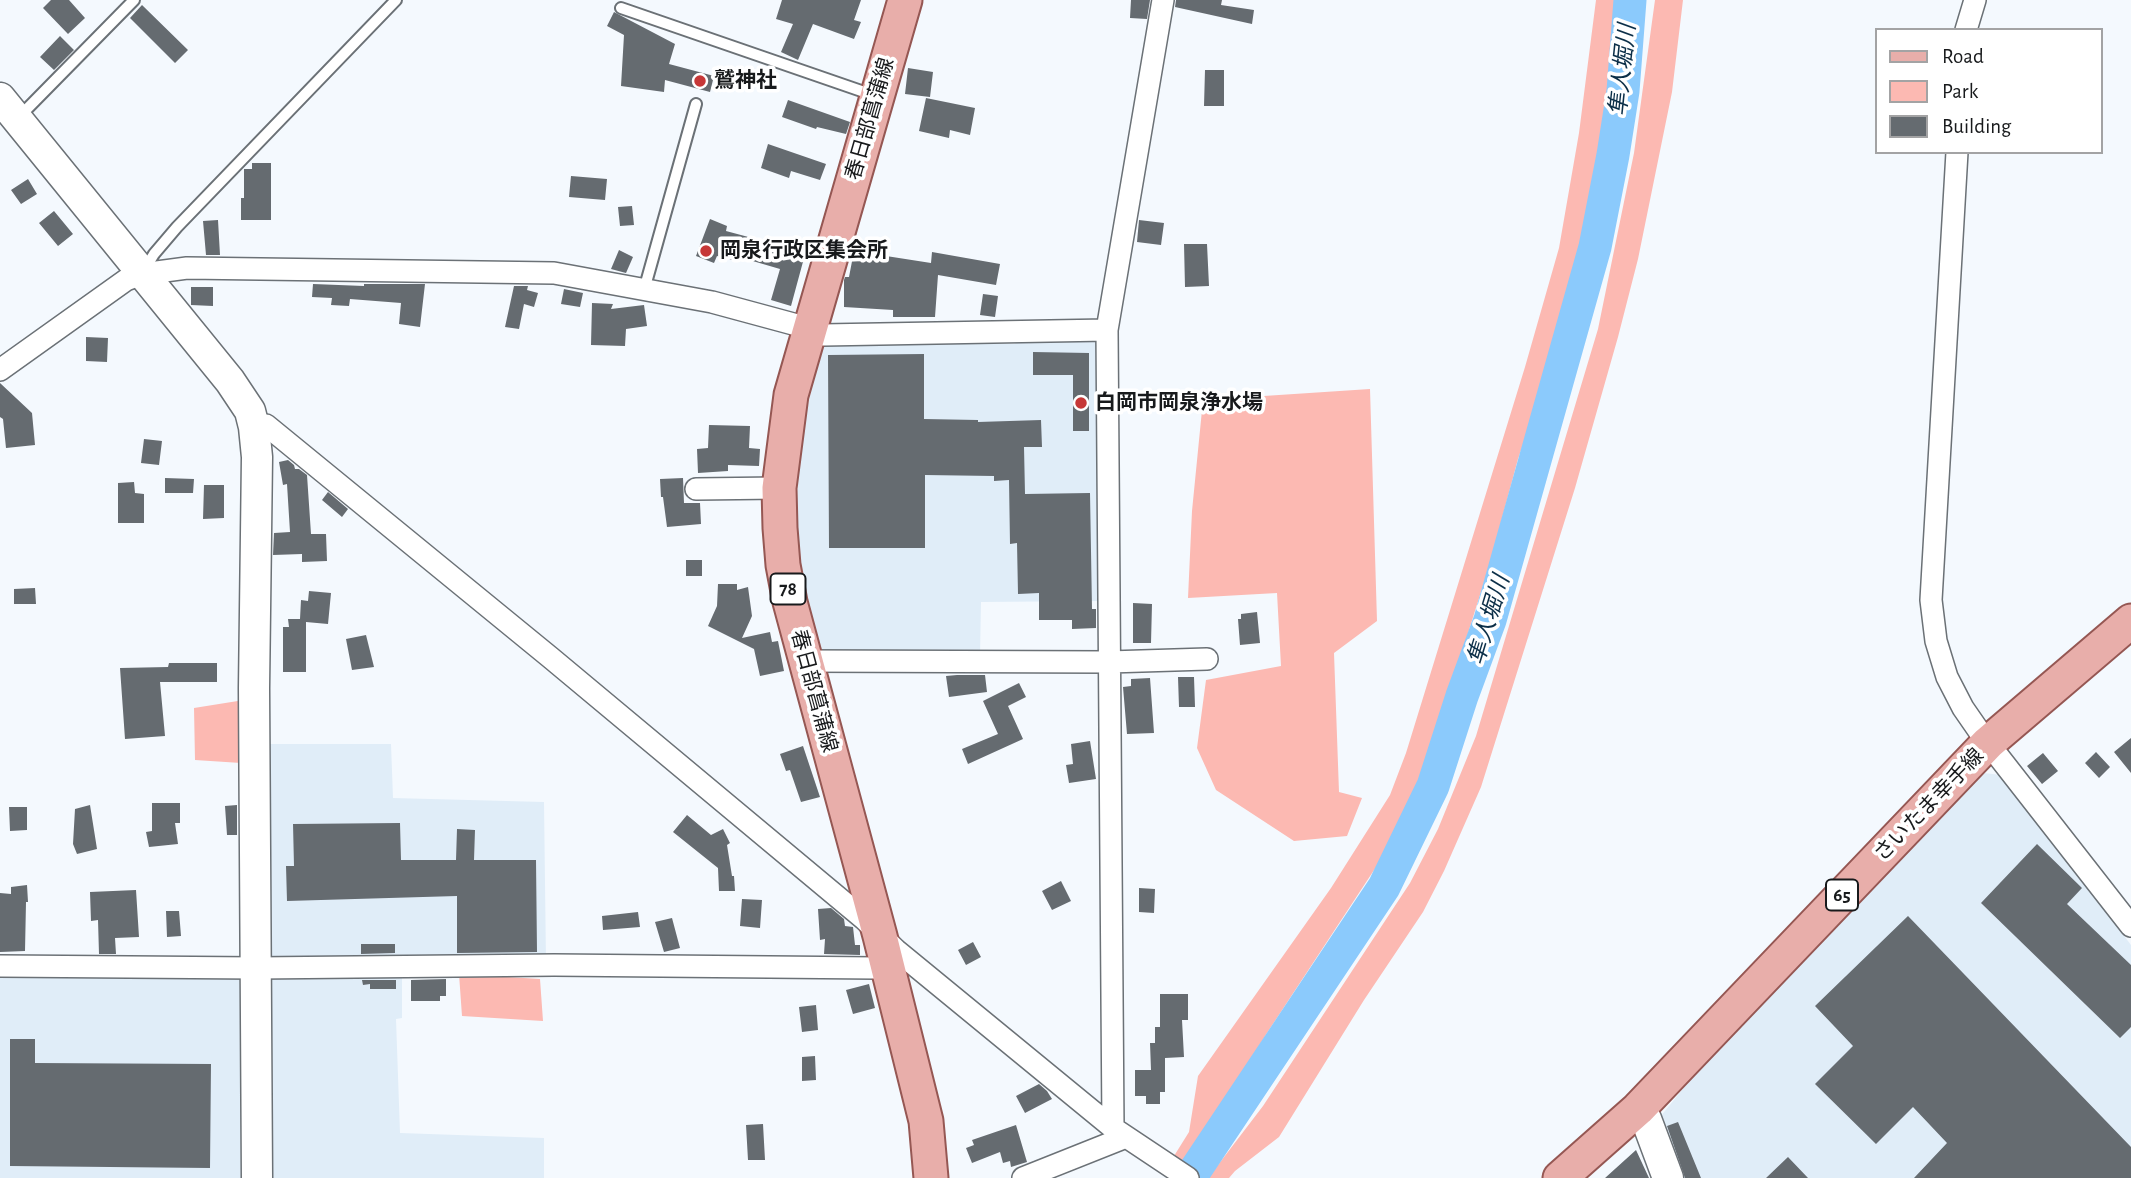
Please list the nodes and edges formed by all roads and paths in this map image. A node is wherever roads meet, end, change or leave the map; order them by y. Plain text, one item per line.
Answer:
1 (134, 0) edge
2 (396, 0) edge
3 (905, 0) edge
4 (1163, 0) edge
5 (1975, 0) edge
6 (621, 8) dead end
7 (1967, 28) edge
8 (877, 96) junction
9 (696, 104) dead end
10 (8, 108) edge
11 (1957, 154) edge
12 (142, 274) junction
13 (644, 290) junction
14 (1107, 330) junction
15 (809, 331) junction
16 (0, 370) edge
17 (254, 427) junction
18 (779, 488) junction
19 (696, 489) dead end
20 (2131, 621) edge
21 (1207, 659) dead end
22 (805, 661) junction
23 (1109, 662) junction
24 (1989, 743) junction
25 (2131, 926) edge
26 (884, 952) junction
27 (0, 966) edge
28 (257, 968) junction
29 (1638, 1109) junction
30 (1119, 1132) junction
31 (257, 1178) edge
32 (931, 1178) edge
33 (1023, 1178) edge
34 (1188, 1178) edge
35 (1560, 1178) edge
36 (1668, 1178) edge

1 - 10 lane
2 - 12 lane
3 - 8 main road, 春日部菖蒲線 / 78
4 - 14 street
5 - 7 street
6 - 8 lane
8 - 15 main road, 春日部菖蒲線 / 78
9 - 13 lane
10 - 12 street
11 - 24 street
12 - 13 street
12 - 16 street
12 - 17 street
13 - 15 street
14 - 15 street
14 - 23 street
15 - 18 main road, 春日部菖蒲線 / 78
17 - 26 street
17 - 28 street
18 - 19 street
18 - 22 main road, 春日部菖蒲線 / 78
20 - 24 main road, さいたま幸手線 / 65
21 - 23 street
22 - 23 street
22 - 26 main road, 春日部菖蒲線 / 78
23 - 30 street
24 - 25 street
24 - 29 main road, さいたま幸手線 / 65
26 - 28 street
26 - 30 street
26 - 32 main road, 春日部菖蒲線 / 78
27 - 28 street
28 - 31 street
29 - 35 main road, さいたま幸手線 / 65
29 - 36 street
30 - 33 street
30 - 34 street

